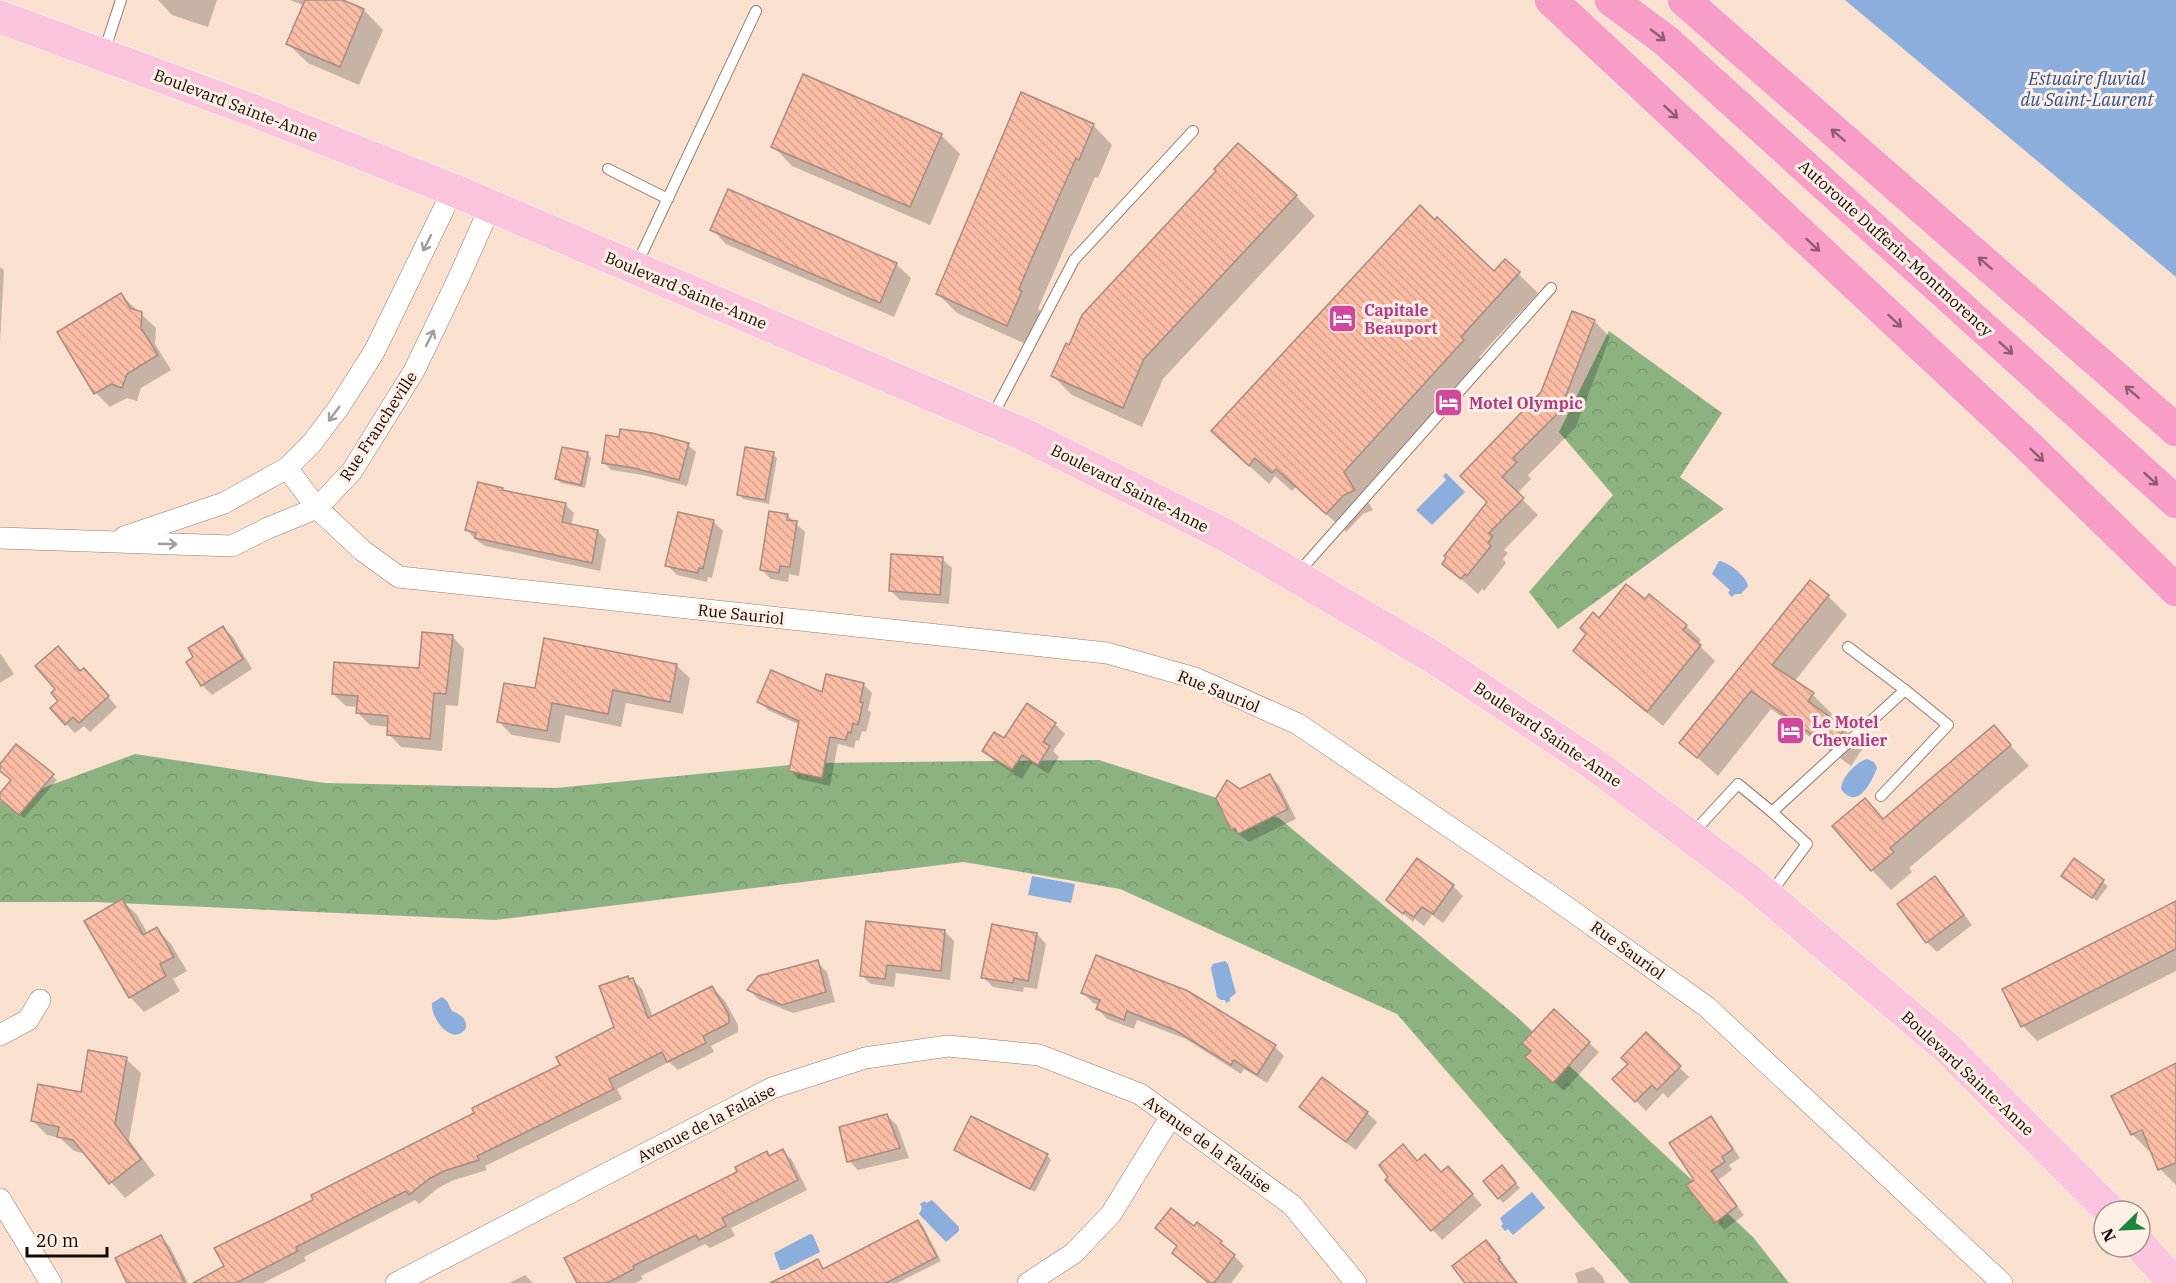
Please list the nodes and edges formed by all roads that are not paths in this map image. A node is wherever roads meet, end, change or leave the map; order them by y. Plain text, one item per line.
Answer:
1 (122, 0) edge
2 (1551, 0) edge
3 (1611, 0) edge
4 (1684, 0) edge
5 (756, 11) dead end
6 (4, 15) edge
7 (103, 55) junction
8 (1193, 131) dead end
9 (608, 170) dead end
10 (453, 190) junction
11 (668, 199) junction
12 (490, 207) junction
13 (635, 269) junction
14 (1551, 288) dead end
15 (990, 420) junction
16 (2176, 430) edge
17 (287, 468) junction
18 (2176, 502) edge
19 (318, 508) junction
20 (0, 538) edge
21 (110, 542) junction
22 (1295, 576) junction
23 (2176, 590) edge
24 (1848, 647) dead end
25 (1905, 690) junction
26 (1881, 796) dead end
27 (1772, 812) junction
28 (1690, 836) junction
29 (1768, 896) junction
30 (40, 1000) dead end
31 (0, 1035) edge
32 (1170, 1118) junction
33 (0, 1199) edge
34 (2098, 1199) edge
35 (2152, 1256) edge
36 (2172, 1275) edge
37 (402, 1282) edge
38 (51, 1283) edge
39 (1028, 1283) edge
40 (1356, 1283) edge
41 (2002, 1283) edge

1 - 7 lane
2 -> 23 highway
3 -> 18 highway, Autoroute Dufferin-Montmorency
16 -> 4 highway
5 - 11 lane
6 - 7 main road, Boulevard Sainte-Anne
7 - 10 main road, Boulevard Sainte-Anne
8 - 15 lane
9 - 11 lane
10 - 12 main road, Boulevard Sainte-Anne
10 -> 17 street, Rue Francheville
11 - 13 lane
12 - 13 main road, Boulevard Sainte-Anne
19 -> 12 street, Rue Francheville
13 - 15 main road, Boulevard Sainte-Anne
14 - 22 lane
15 - 22 main road, Boulevard Sainte-Anne
17 - 19 street, Rue Sauriol
17 - 21 street, Rue Francheville
21 -> 19 street, Rue Francheville
19 - 41 street, Rue Sauriol
20 - 21 street, Rue Francheville
22 - 28 main road, Boulevard Sainte-Anne
24 - 25 lane
25 - 26 lane
25 - 27 lane
27 - 28 lane
27 - 29 lane
28 - 29 main road, Boulevard Sainte-Anne
29 - 34 main road, Boulevard Sainte-Anne
30 - 31 street
32 - 37 street, Avenue de la Falaise
32 - 39 street
32 - 40 street, Avenue de la Falaise
33 - 38 street
35 - 36 main road

